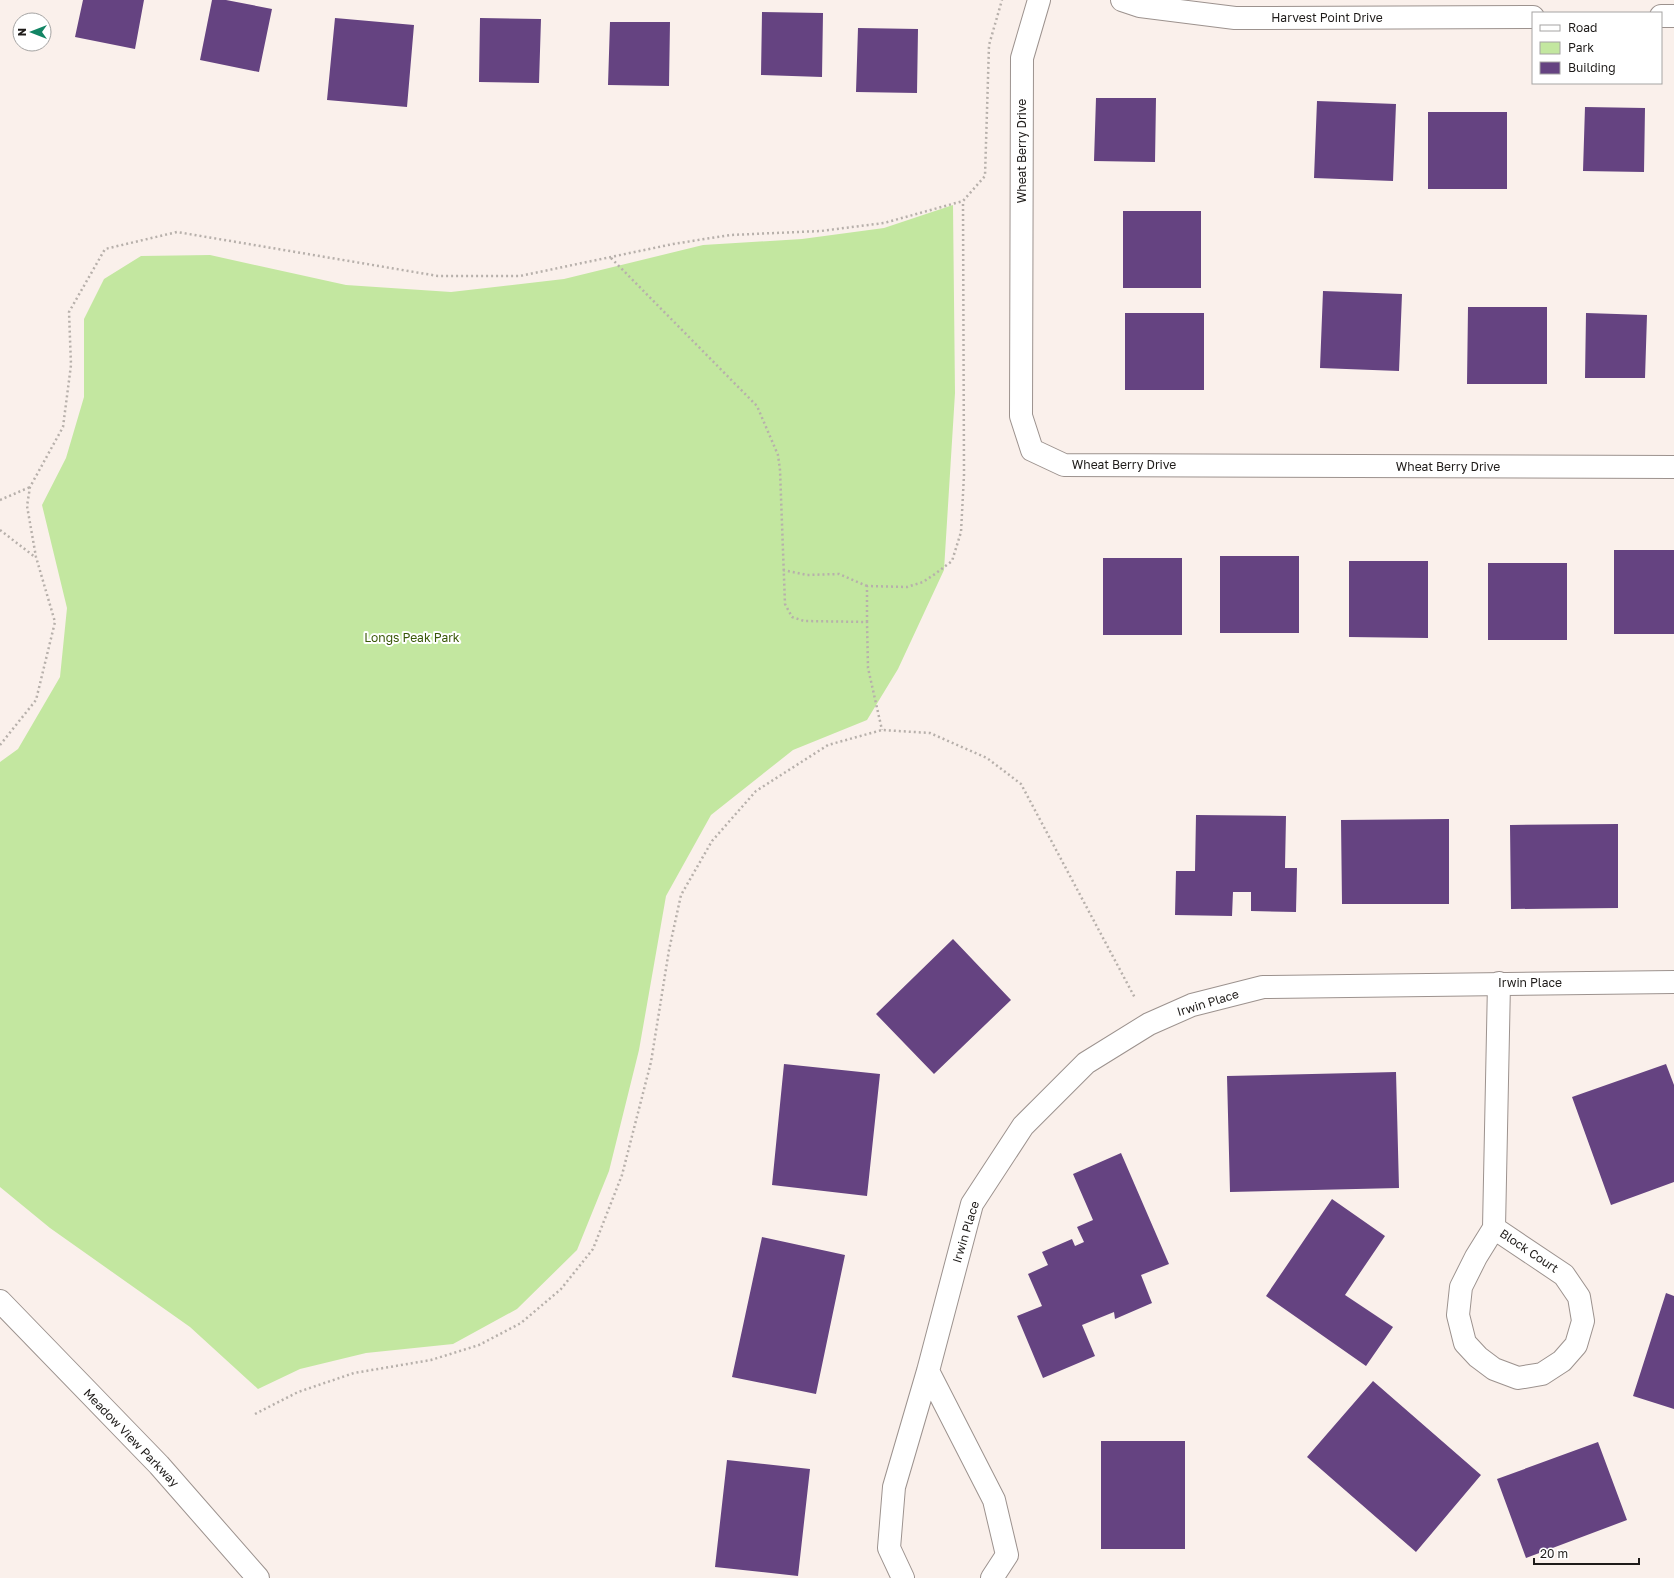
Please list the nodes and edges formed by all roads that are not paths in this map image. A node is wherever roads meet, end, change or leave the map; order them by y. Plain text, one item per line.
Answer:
1 (1039, 0) edge
2 (1122, 0) edge
3 (1662, 16) edge
4 (1674, 16) edge
5 (1532, 17) edge
6 (1674, 467) edge
7 (1674, 982) edge
8 (1499, 983) junction
9 (1494, 1228) junction
10 (0, 1301) edge
11 (928, 1371) junction
12 (258, 1578) edge
13 (903, 1578) edge
14 (992, 1578) edge

1 - 6 street, Wheat Berry Drive
2 - 5 street, Harvest Point Drive
3 - 4 street
7 - 8 street, Irwin Place
8 - 9 street, Block Court
8 - 11 street, Irwin Place
9 - 9 street, Block Court
10 - 12 street, Meadow View Parkway
11 - 13 street, Irwin Place
11 - 14 street

